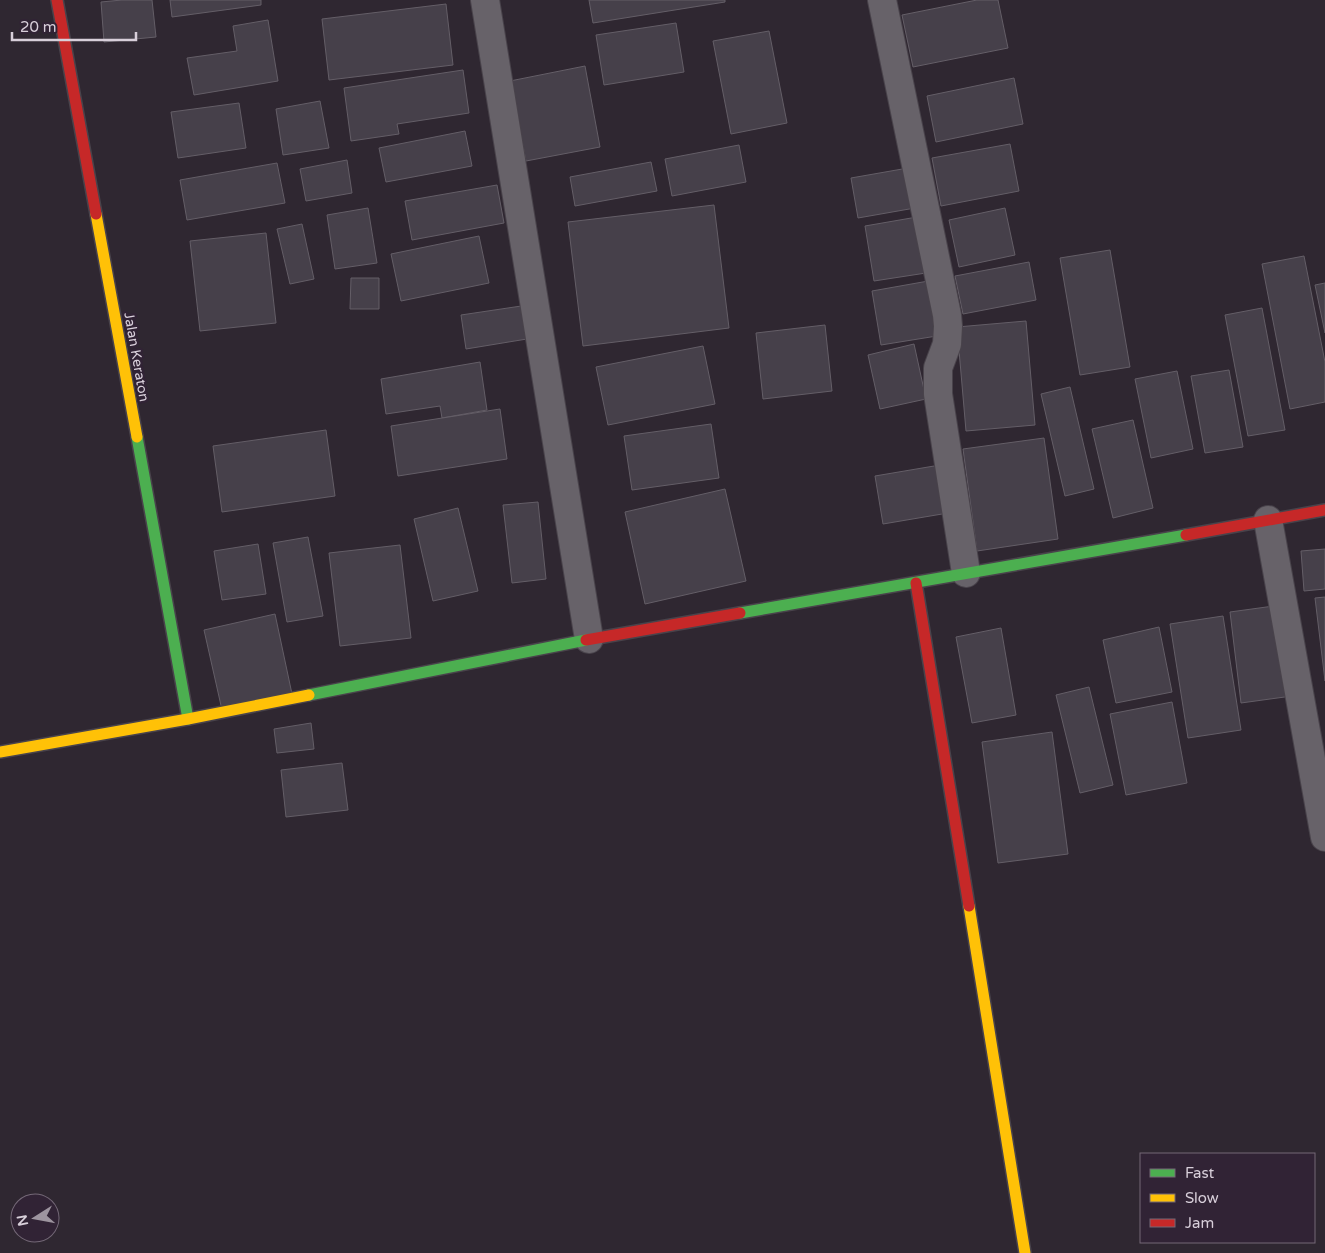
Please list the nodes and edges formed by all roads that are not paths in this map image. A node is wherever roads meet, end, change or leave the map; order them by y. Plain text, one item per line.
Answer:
1 (57, 0) edge
2 (486, 0) edge
3 (882, 0) edge
4 (1325, 510) edge
5 (1268, 520) junction
6 (966, 573) junction
7 (916, 583) junction
8 (589, 639) junction
9 (188, 718) junction
10 (0, 752) edge
11 (1325, 837) edge
12 (1025, 1253) edge

1 - 9 street, Jalan Keraton
2 - 8 street
3 - 6 street
4 - 5 street
5 - 6 street
5 - 11 street
6 - 7 street
7 - 8 street
7 - 12 street
8 - 9 street
9 - 10 street

